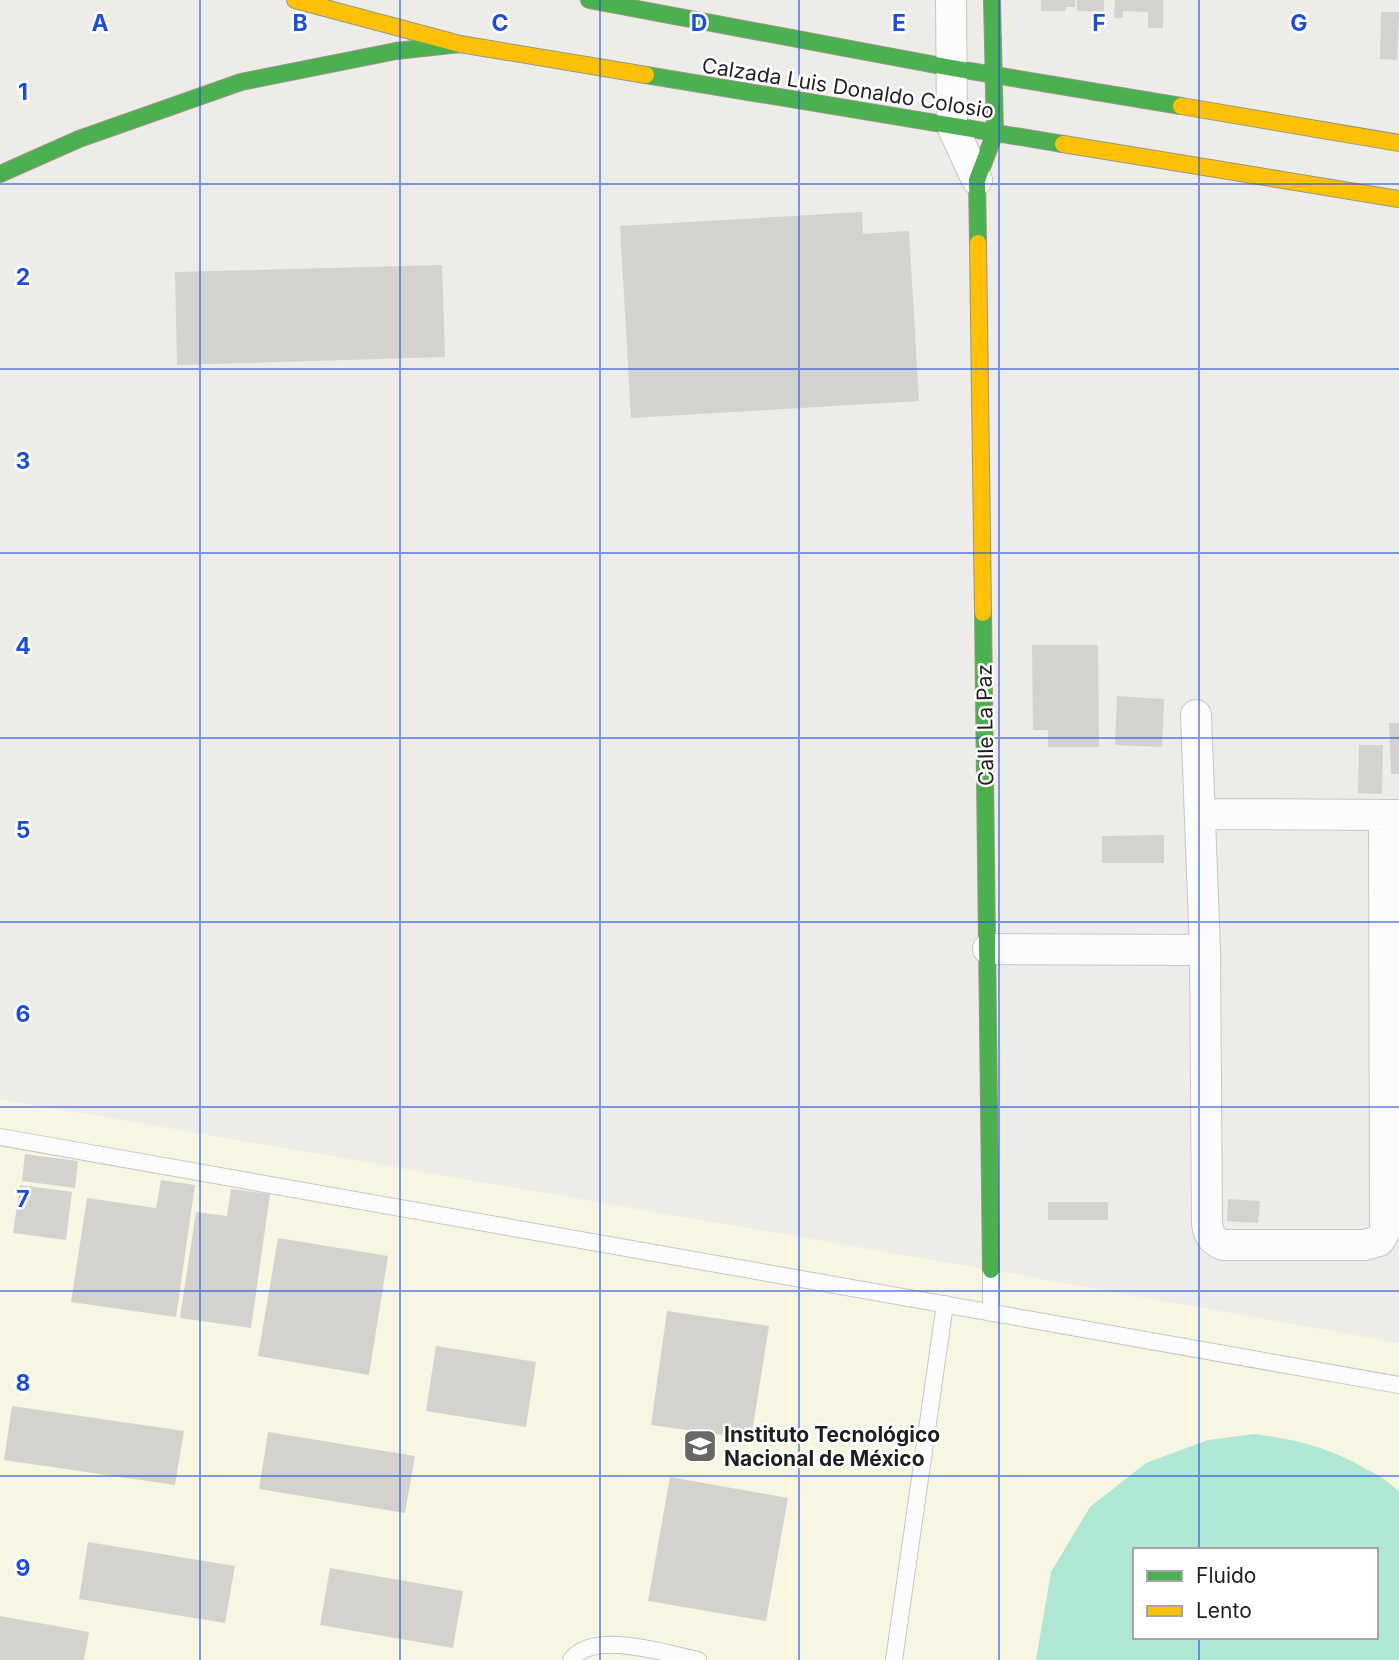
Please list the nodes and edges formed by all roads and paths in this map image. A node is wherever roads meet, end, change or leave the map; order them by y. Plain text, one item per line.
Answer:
1 (295, 0) edge
2 (589, 0) edge
3 (951, 0) edge
4 (992, 0) edge
5 (460, 44) junction
6 (952, 68) junction
7 (994, 75) junction
8 (952, 126) junction
9 (995, 133) junction
10 (1399, 143) edge
11 (0, 174) edge
12 (977, 180) junction
13 (1399, 200) edge
14 (1196, 715) dead end
15 (1200, 814) junction
16 (1392, 815) edge
17 (988, 949) junction
18 (1205, 950) junction
19 (0, 1137) edge
20 (992, 1270) joint
21 (945, 1304) junction
22 (992, 1313) junction
23 (1399, 1385) edge
24 (571, 1660) edge
25 (698, 1660) edge
26 (894, 1660) edge

1 - 5 main road, Calzada Luis Donaldo Colosio
2 - 6 main road, Calzada Luis Donaldo Colosio
3 - 6 street, Calle La Paz
4 - 7 main road, Calle La Paz
5 - 8 main road, Calzada Luis Donaldo Colosio
5 - 11 main road
6 - 7 main road, Calzada Luis Donaldo Colosio
6 - 8 street, Calle La Paz
7 - 9 main road, Calle La Paz
7 - 10 main road, Calzada Luis Donaldo Colosio
8 - 9 main road, Calzada Luis Donaldo Colosio
8 - 12 street, Calle La Paz
9 - 12 main road, Calle La Paz
9 - 13 main road, Calzada Luis Donaldo Colosio
12 - 17 main road, Calle La Paz
14 - 15 street
15 - 16 street
15 - 18 street
16 - 18 street
17 - 18 street
17 - 20 main road, Calle La Paz
19 - 21 lane
20 - 22 lane
21 - 22 lane
21 - 26 lane
22 - 23 lane
24 - 25 lane

